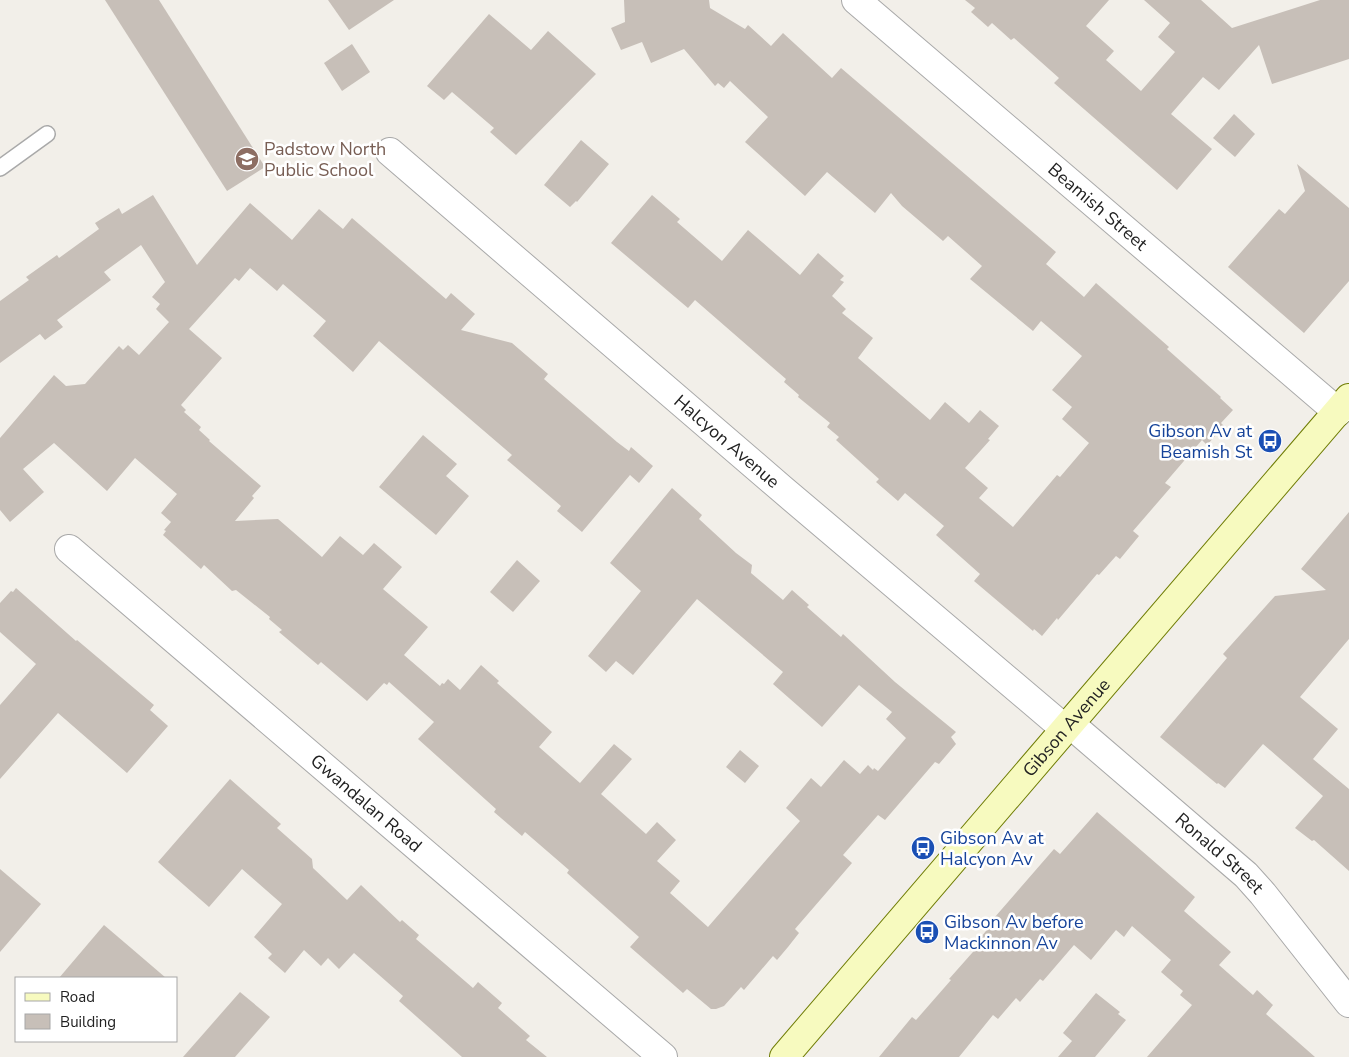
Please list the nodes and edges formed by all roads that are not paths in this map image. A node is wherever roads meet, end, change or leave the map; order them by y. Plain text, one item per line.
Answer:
1 (856, 0) edge
2 (48, 134) dead end
3 (390, 152) dead end
4 (0, 168) edge
5 (1342, 414) edge
6 (69, 549) dead end
7 (1067, 726) junction
8 (1349, 1003) edge
9 (663, 1057) edge
10 (784, 1057) edge

1 - 5 street, Beamish Street
2 - 4 lane
3 - 7 street, Halcyon Avenue
5 - 7 main road, Gibson Avenue
6 - 9 street, Gwandalan Road
7 - 8 street, Ronald Street
7 - 10 main road, Gibson Avenue

